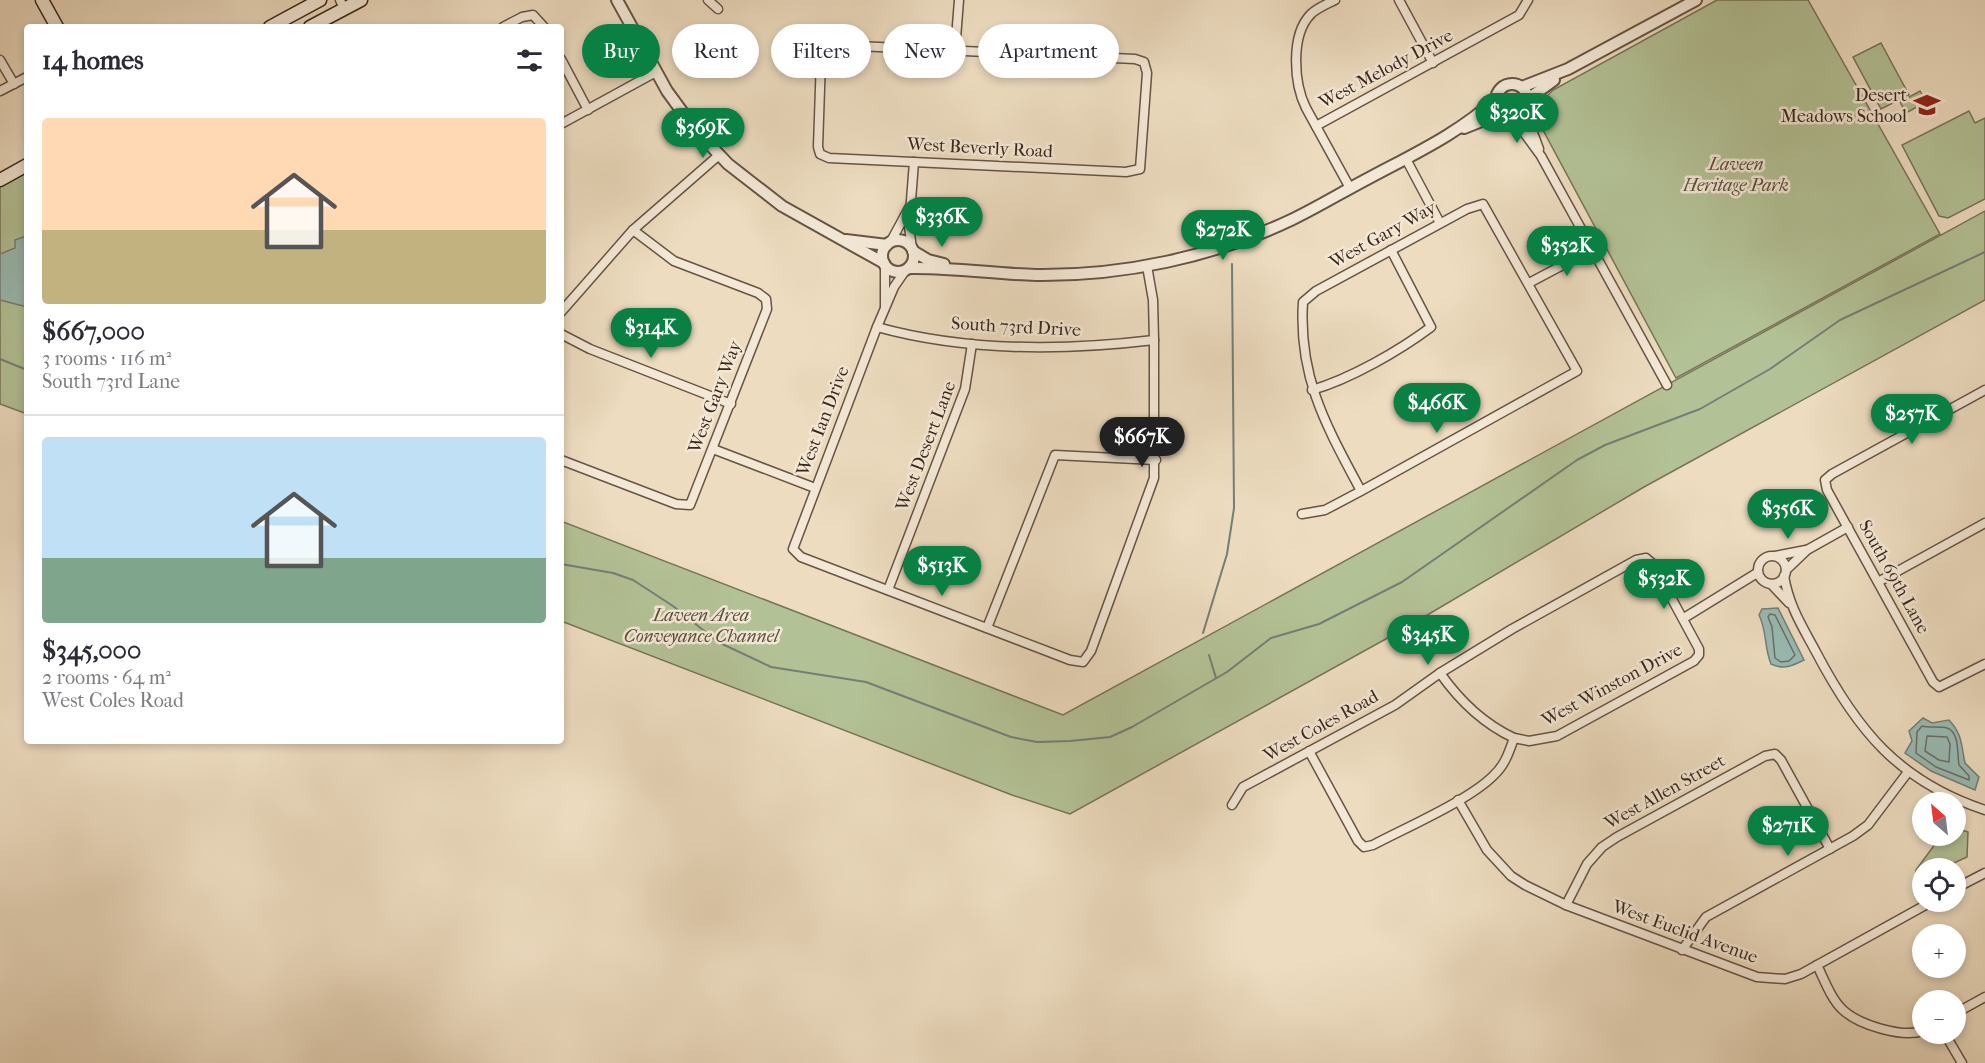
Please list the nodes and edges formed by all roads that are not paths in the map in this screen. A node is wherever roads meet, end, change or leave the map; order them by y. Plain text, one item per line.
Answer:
1 (42, 0) edge
2 (320, 0) edge
3 (361, 0) edge
4 (617, 0) edge
5 (708, 0) edge
6 (959, 0) edge
7 (1335, 0) edge
8 (1399, 0) edge
9 (1528, 0) edge
10 (1696, 0) edge
11 (342, 4) edge
12 (718, 9) dead end
13 (55, 24) edge
14 (276, 24) edge
15 (314, 24) edge
16 (509, 24) edge
17 (541, 24) edge
18 (630, 24) edge
19 (957, 24) edge
20 (883, 47) edge
21 (966, 51) edge
22 (0, 60) edge
23 (1433, 63) junction
24 (564, 65) edge
25 (1568, 69) junction
26 (645, 78) edge
27 (660, 78) edge
28 (24, 79) edge
29 (14, 84) junction
30 (1522, 87) junction
31 (0, 91) edge
32 (1497, 98) junction
33 (1528, 102) junction
34 (588, 110) junction
35 (1509, 115) junction
36 (564, 122) edge
37 (1316, 126) junction
38 (1458, 129) junction
39 (719, 155) junction
40 (1541, 156) junction
41 (1406, 159) junction
42 (914, 162) junction
43 (24, 167) edge
44 (0, 180) edge
45 (1350, 188) junction
46 (910, 206) junction
47 (1440, 223) junction
48 (633, 230) junction
49 (846, 240) junction
50 (889, 244) junction
51 (1593, 249) junction
52 (913, 250) junction
53 (1390, 250) junction
54 (884, 264) junction
55 (1147, 266) junction
56 (907, 269) junction
57 (958, 269) junction
58 (1529, 283) junction
59 (885, 306) junction
60 (564, 308) edge
61 (877, 327) junction
62 (564, 336) edge
63 (1154, 340) junction
64 (972, 344) junction
65 (1667, 385) dead end
66 (1312, 390) junction
67 (1985, 390) edge
68 (731, 404) junction
69 (713, 448) junction
70 (1156, 460) junction
71 (564, 461) edge
72 (815, 488) junction
73 (1361, 491) junction
74 (1302, 514) dead end
75 (1985, 523) edge
76 (1848, 527) junction
77 (1807, 550) junction
78 (1775, 556) junction
79 (1785, 573) junction
80 (1763, 579) junction
81 (1878, 582) junction
82 (888, 590) junction
83 (1790, 603) junction
84 (1684, 618) junction
85 (987, 628) junction
86 (1700, 655) joint
87 (1985, 664) edge
88 (1440, 673) junction
89 (1514, 738) junction
90 (1309, 751) junction
91 (1908, 772) junction
92 (1458, 800) junction
93 (1232, 806) dead end
94 (1985, 810) edge
95 (1830, 849) junction
96 (1985, 873) edge
97 (1966, 883) edge
98 (1566, 905) junction
99 (1913, 912) edge
100 (1682, 950) junction
101 (1817, 965) junction
102 (1985, 997) edge
103 (1966, 1007) edge
104 (1912, 1033) edge
105 (1951, 1044) edge
106 (1962, 1063) edge

1 - 13 main road
2 - 14 main road
3 - 11 main road
4 - 18 street
5 - 12 street
6 - 19 street
7 - 37 street
8 - 23 street
9 - 23 street, West Melody Drive
10 - 25 street
11 - 15 main road
16 - 17 street
20 - 42 street, West Beverly Road
21 - 42 street, West Beverly Road
22 - 29 street
23 - 37 street, West Melody Drive
24 - 34 street
25 - 30 street
25 - 33 street
26 - 34 street
27 - 39 street
28 - 29 street
29 - 31 street
30 - 32 street
30 - 33 street
32 - 35 street
32 - 38 street
33 - 35 street
33 - 40 street
34 - 36 street
35 - 38 street
35 - 40 street
37 - 45 street
38 - 41 street
39 - 48 street
39 - 49 street
40 - 51 street
41 - 45 street
41 - 47 street
42 - 46 street
43 - 44 main road
45 - 55 street
46 - 50 street
46 - 52 street
47 - 53 street, West Gary Way
47 - 58 street, West Gary Way
48 - 60 street
48 - 68 street, West Gary Way
49 - 50 street
49 - 54 street
50 - 52 street
50 - 54 street
51 - 58 street
51 - 65 street
52 - 56 street
52 - 57 street
53 - 66 street, West Gary Way
53 - 66 street
54 - 56 street
54 - 59 street, West Ian Drive
55 - 57 street
55 - 63 street
56 - 57 street
56 - 59 street, West Ian Drive
58 - 73 street
59 - 61 street, West Ian Drive
61 - 64 street, South 73rd Drive
61 - 72 street, West Ian Drive
62 - 68 street
63 - 64 street, South 73rd Drive
63 - 70 street
64 - 82 street, West Desert Lane
66 - 73 street
67 - 76 street, South 69th Lane
68 - 69 street, West Gary Way
69 - 71 street, West Gary Way
69 - 72 street
70 - 85 street
70 - 85 street
72 - 82 street, West Ian Drive
73 - 74 street
75 - 81 street
76 - 77 street
76 - 81 street, South 69th Lane
77 - 78 street
77 - 79 street
78 - 79 street
78 - 80 street
79 - 80 street
79 - 83 street
80 - 83 street
80 - 84 street
81 - 87 street, South 69th Lane
82 - 85 street
83 - 91 street
84 - 86 street, West Coles Road
84 - 88 street, West Coles Road
86 - 89 street, West Winston Drive
88 - 89 street
88 - 90 street, West Coles Road
89 - 92 street
90 - 92 street
90 - 93 street, West Coles Road
91 - 94 street
91 - 95 street
92 - 98 street, West Euclid Avenue
95 - 98 street, West Allen Street
95 - 100 street
96 - 97 street
98 - 100 street, West Euclid Avenue
99 - 101 street, West Euclid Avenue
100 - 101 street, West Euclid Avenue
101 - 104 street
102 - 103 street
105 - 106 street

